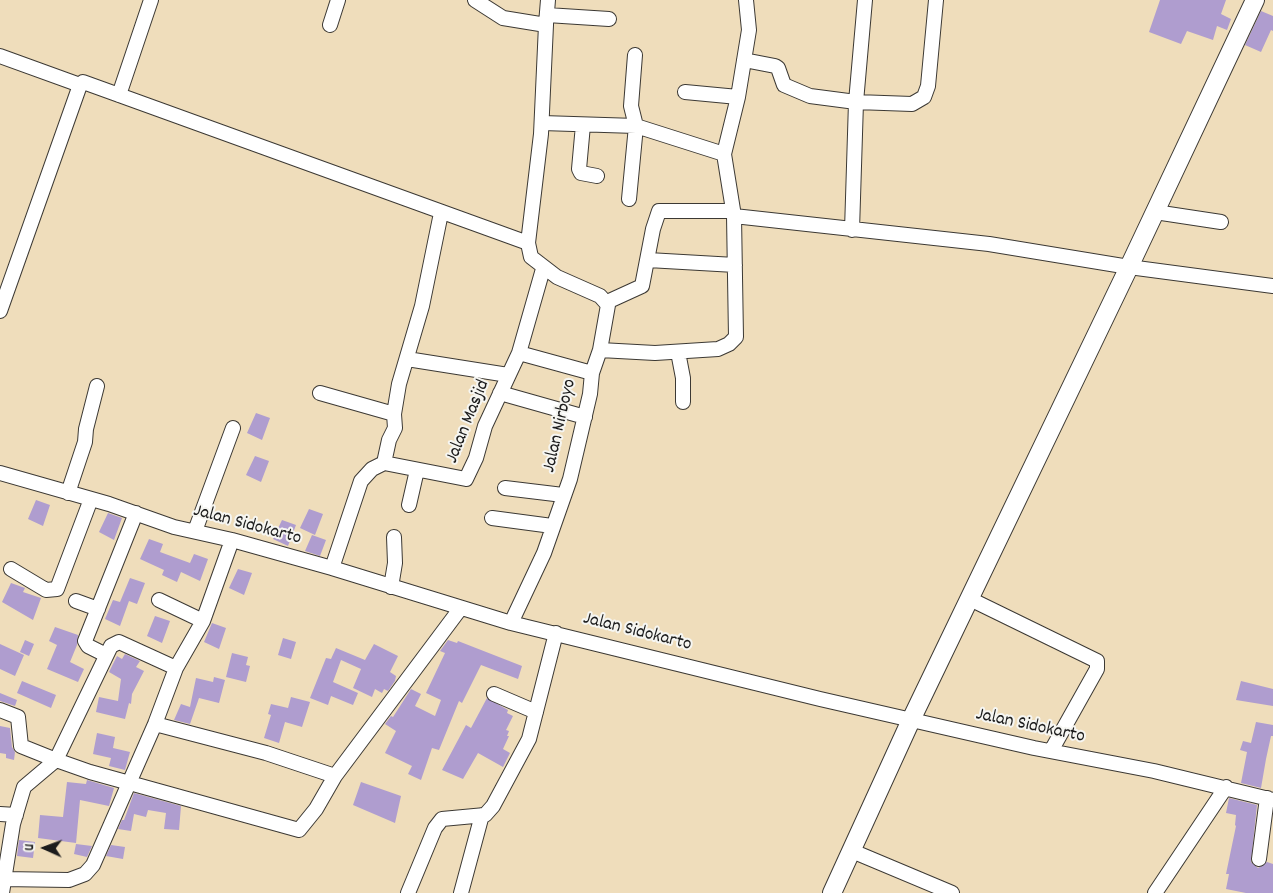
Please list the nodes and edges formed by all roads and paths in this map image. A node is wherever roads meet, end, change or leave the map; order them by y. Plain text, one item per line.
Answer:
1 (151, 0) edge
2 (338, 0) edge
3 (475, 0) edge
4 (548, 0) edge
5 (746, 0) edge
6 (865, 0) edge
7 (936, 0) edge
8 (1255, 0) edge
9 (496, 7) edge
10 (610, 19) dead end
11 (546, 20) junction
12 (330, 25) dead end
13 (635, 55) dead end
14 (0, 56) edge
15 (744, 60) junction
16 (80, 85) junction
17 (685, 92) dead end
18 (119, 95) junction
19 (738, 97) junction
20 (856, 102) junction
21 (542, 123) junction
22 (583, 125) junction
23 (636, 126) junction
24 (724, 154) junction
25 (597, 176) dead end
26 (629, 199) dead end
27 (1155, 212) junction
28 (441, 213) junction
29 (734, 214) junction
30 (1221, 222) dead end
31 (852, 230) junction
32 (528, 243) junction
33 (648, 260) junction
34 (735, 265) junction
35 (1129, 267) junction
36 (543, 269) junction
37 (1273, 286) edge
38 (606, 302) junction
39 (0, 307) edge
40 (0, 311) edge
41 (600, 350) junction
42 (678, 352) junction
43 (519, 353) junction
44 (407, 358) junction
45 (592, 373) junction
46 (508, 375) junction
47 (97, 386) dead end
48 (320, 393) dead end
49 (500, 393) junction
50 (683, 402) dead end
51 (394, 414) junction
52 (585, 417) junction
53 (233, 428) dead end
54 (384, 463) junction
55 (417, 470) junction
56 (0, 473) edge
57 (505, 488) dead end
58 (68, 493) junction
59 (563, 495) junction
60 (91, 499) junction
61 (408, 505) dead end
62 (136, 513) junction
63 (492, 518) dead end
64 (552, 526) junction
65 (195, 531) junction
66 (394, 538) dead end
67 (232, 540) junction
68 (332, 568) junction
69 (11, 569) dead end
70 (392, 586) junction
71 (970, 599) junction
72 (159, 600) dead end
73 (76, 601) dead end
74 (460, 609) junction
75 (98, 610) junction
76 (203, 621) junction
77 (511, 623) junction
78 (556, 633) junction
79 (106, 655) junction
80 (176, 668) junction
81 (494, 694) dead end
82 (0, 710) edge
83 (536, 712) junction
84 (910, 720) junction
85 (155, 724) junction
86 (1051, 751) junction
87 (56, 760) junction
88 (335, 776) junction
89 (128, 782) junction
90 (1226, 787) junction
91 (1270, 799) edge
92 (0, 814) edge
93 (16, 814) junction
94 (482, 815) junction
95 (852, 851) junction
96 (1259, 859) dead end
97 (2, 879) edge
98 (408, 893) edge
99 (461, 893) edge
100 (832, 893) edge
101 (952, 893) edge
102 (1156, 893) edge

1 - 18 street
2 - 12 street
3 - 9 street
4 - 11 street
5 - 15 street
6 - 20 street
7 - 20 street
8 - 27 main road
9 - 11 street
10 - 11 street
11 - 21 street
13 - 23 street
14 - 16 street
15 - 19 street
15 - 20 street
16 - 18 street
16 - 39 street
17 - 19 street
18 - 28 street
19 - 24 street
20 - 31 street
21 - 22 street
21 - 32 street
22 - 23 street
22 - 25 street
23 - 24 street
23 - 26 street
24 - 29 street
27 - 30 street
27 - 35 main road
28 - 32 street
28 - 44 street
29 - 31 street
29 - 33 street
29 - 34 street
31 - 35 street
32 - 36 street
33 - 34 street
33 - 38 street
34 - 42 street
35 - 37 street
35 - 71 main road
36 - 38 street
36 - 43 street, Jalan Masjid
38 - 41 street, Jalan Nirboyo
39 - 40 street
41 - 42 street
41 - 45 street, Jalan Nirboyo
42 - 50 street
43 - 45 street
43 - 46 street, Jalan Masjid
44 - 46 street
44 - 51 street
45 - 52 street, Jalan Nirboyo
46 - 49 street, Jalan Masjid
47 - 58 street
48 - 51 street
49 - 52 street
49 - 55 street, Jalan Masjid
51 - 54 street
52 - 59 street, Jalan Nirboyo
53 - 65 street
54 - 55 street, Jalan Masjid
54 - 68 street
55 - 61 street
56 - 58 street, Jalan Sidokarto
57 - 59 street
58 - 60 street, Jalan Sidokarto
59 - 64 street, Jalan Nirboyo
60 - 62 street, Jalan Sidokarto
60 - 69 street
62 - 65 street, Jalan Sidokarto
62 - 75 street
63 - 64 street
64 - 77 street, Jalan Nirboyo
65 - 67 street, Jalan Sidokarto
66 - 70 street
67 - 68 street, Jalan Sidokarto
67 - 76 street
68 - 70 street, Jalan Sidokarto
70 - 74 street, Jalan Sidokarto
71 - 84 main road
71 - 86 street
72 - 76 street
73 - 75 street
74 - 77 street, Jalan Sidokarto
74 - 88 street
75 - 79 street
76 - 80 street
77 - 78 street, Jalan Sidokarto
78 - 83 street
78 - 84 street, Jalan Sidokarto
79 - 80 street
79 - 87 street
80 - 85 street
81 - 83 street
82 - 87 street
83 - 94 street
84 - 86 street, Jalan Sidokarto
84 - 95 main road
85 - 88 street
85 - 89 street
86 - 90 street, Jalan Sidokarto
87 - 89 street
87 - 93 street
88 - 89 street
89 - 97 street
90 - 91 street, Jalan Sidokarto
90 - 102 street
91 - 96 street
92 - 93 street
93 - 97 street
94 - 98 street
94 - 99 street
95 - 100 main road
95 - 101 street

